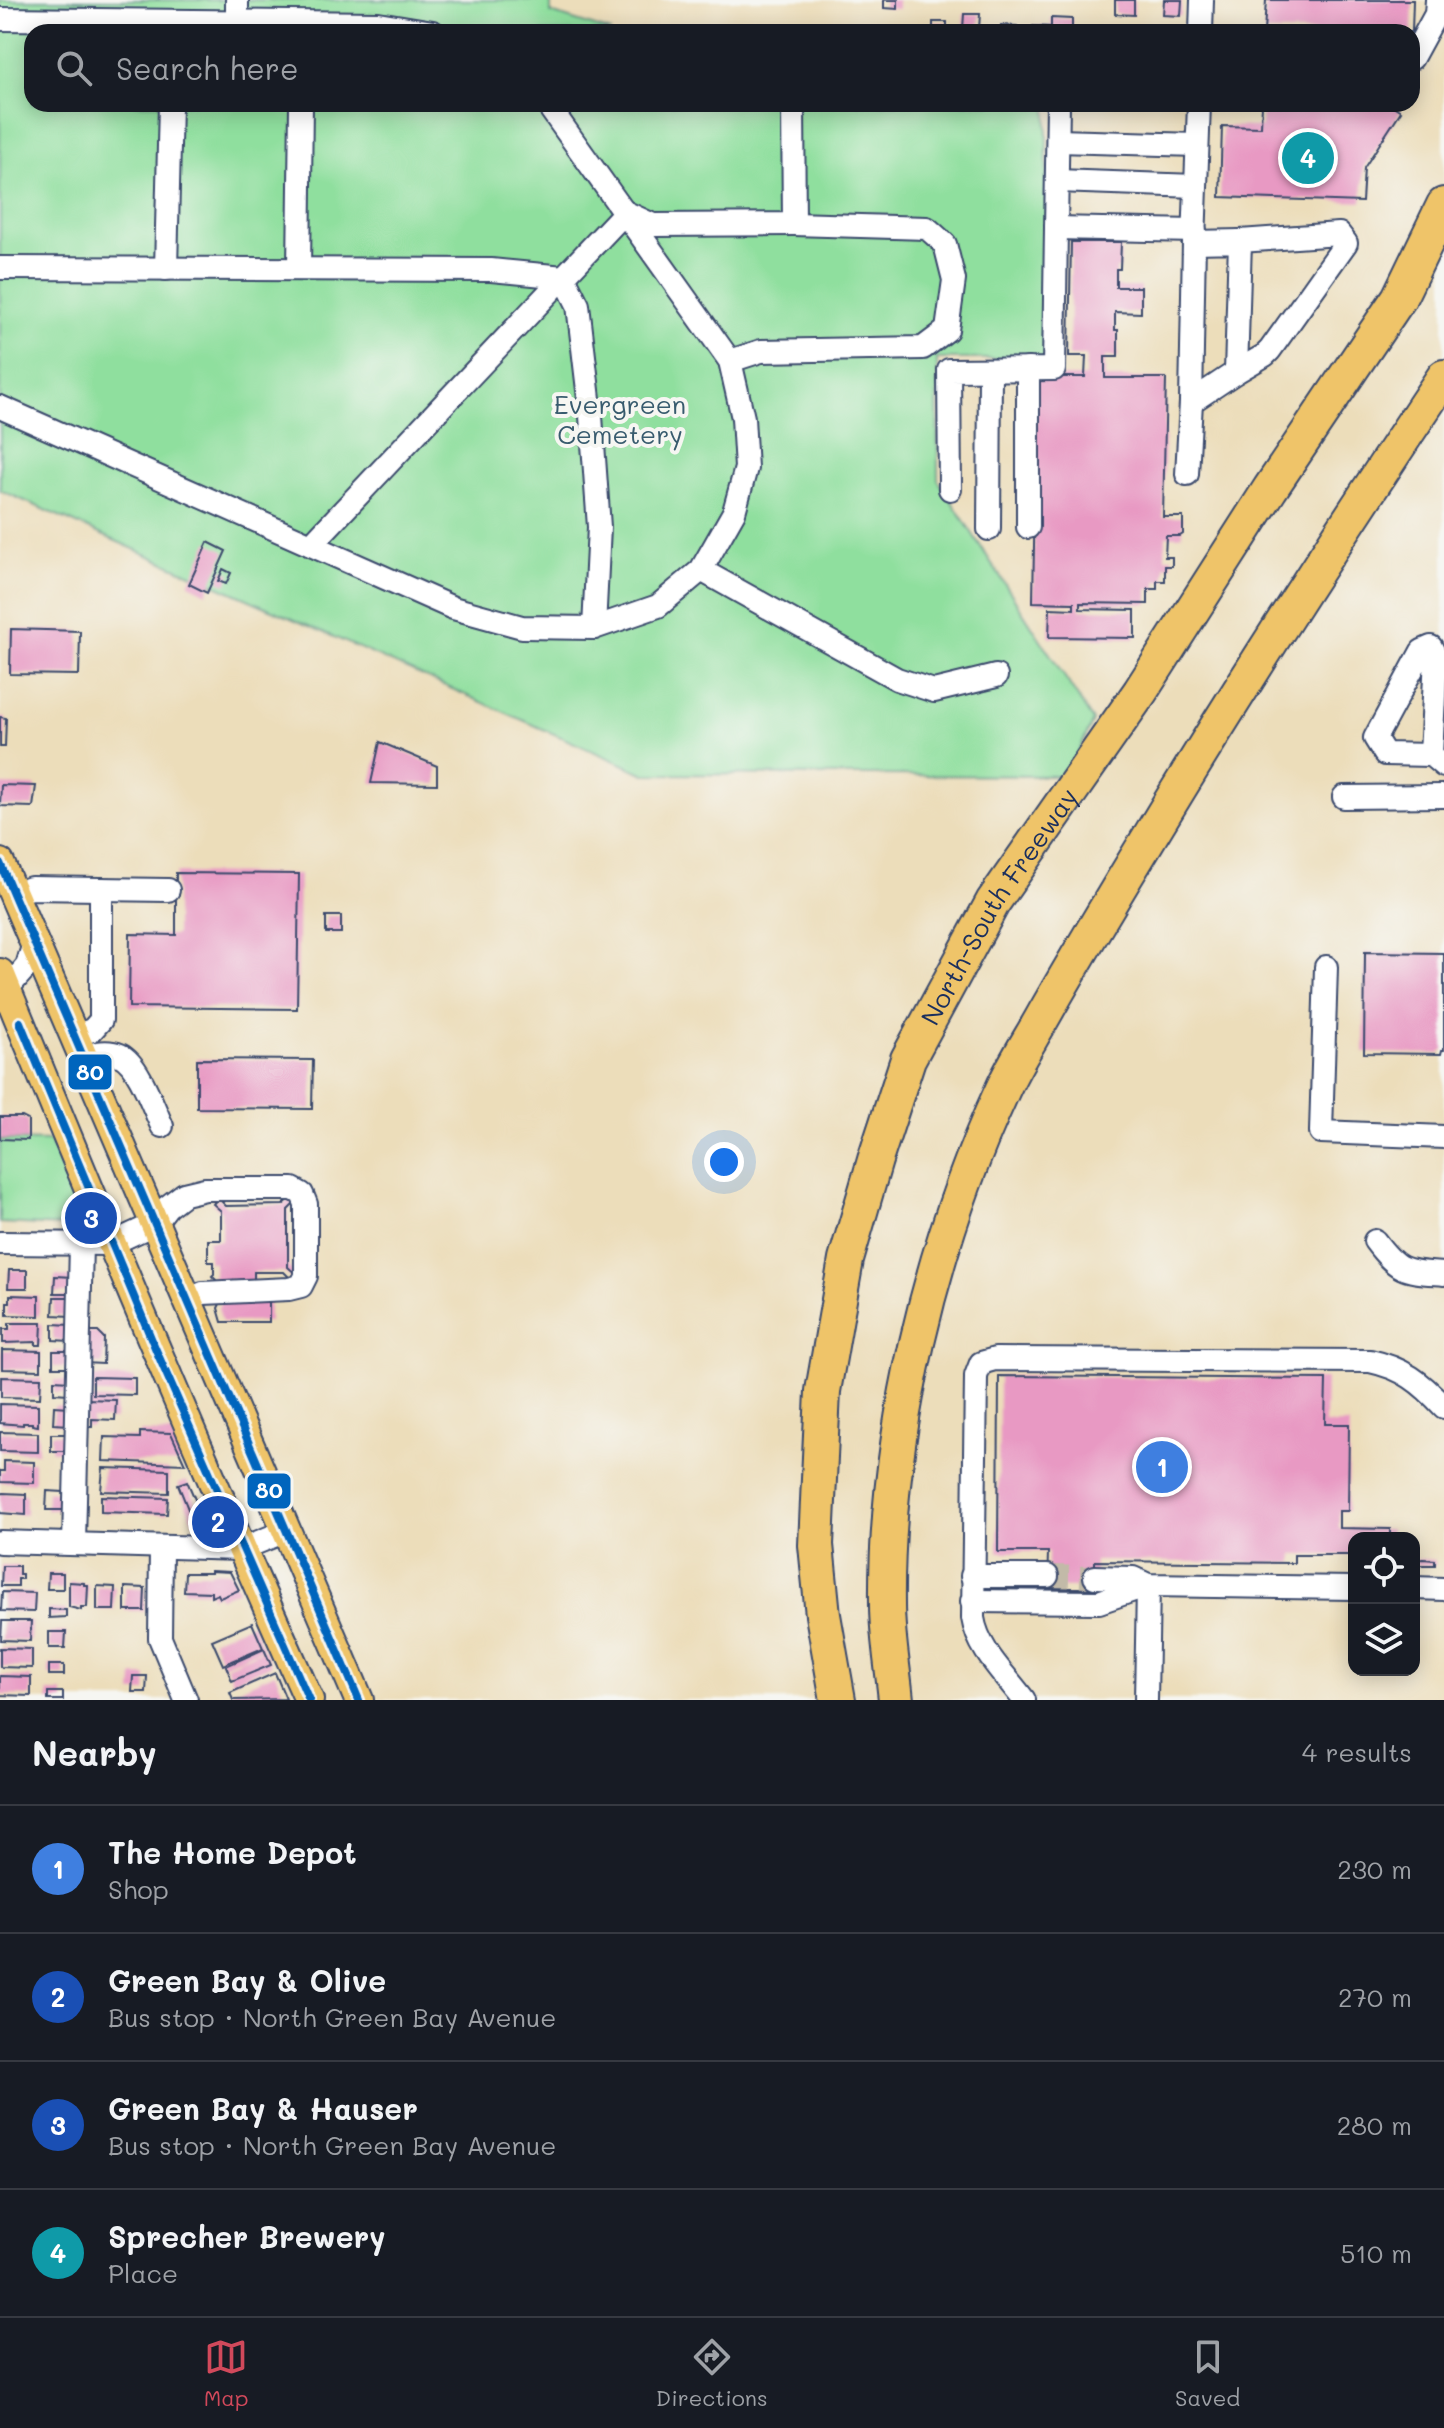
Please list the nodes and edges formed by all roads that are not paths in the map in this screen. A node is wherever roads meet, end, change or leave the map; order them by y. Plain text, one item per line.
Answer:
1 (1202, 0) edge
2 (1437, 0) edge
3 (237, 10) edge
4 (0, 19) edge
5 (123, 24) edge
6 (180, 24) edge
7 (291, 24) edge
8 (359, 24) edge
9 (384, 24) edge
10 (1201, 24) edge
11 (1420, 43) edge
12 (170, 112) edge
13 (301, 112) edge
14 (553, 112) edge
15 (793, 112) edge
16 (1058, 112) edge
17 (1199, 112) edge
18 (1058, 141) junction
19 (1197, 145) junction
20 (1057, 181) junction
21 (1196, 186) junction
22 (1444, 205) edge
23 (625, 212) junction
24 (794, 224) junction
25 (1056, 228) junction
26 (1194, 236) junction
27 (1240, 241) junction
28 (0, 268) edge
29 (166, 269) junction
30 (299, 269) junction
31 (564, 277) junction
32 (730, 361) junction
33 (1028, 369) junction
34 (990, 370) junction
35 (1236, 372) junction
36 (1444, 377) edge
37 (1191, 402) junction
38 (0, 407) edge
39 (1187, 474) dead end
40 (950, 489) dead end
41 (1028, 527) dead end
42 (989, 529) dead end
43 (311, 545) junction
44 (701, 570) junction
45 (594, 628) junction
46 (996, 676) dead end
47 (1437, 760) edge
48 (1443, 793) edge
49 (1344, 797) dead end
50 (0, 863) edge
51 (101, 889) junction
52 (168, 890) dead end
53 (13, 894) junction
54 (34, 943) junction
55 (1326, 967) dead end
56 (2, 987) edge
57 (78, 1046) junction
58 (162, 1126) dead end
59 (1444, 1137) edge
60 (154, 1224) junction
61 (1375, 1241) dead end
62 (0, 1243) edge
63 (81, 1244) junction
64 (111, 1244) junction
65 (1444, 1274) edge
66 (187, 1300) junction
67 (919, 1337) junction
68 (1444, 1407) edge
69 (286, 1531) junction
70 (0, 1542) edge
71 (74, 1544) junction
72 (161, 1547) junction
73 (241, 1549) junction
74 (972, 1576) junction
75 (1047, 1576) tunnel mouth
76 (1095, 1577) tunnel mouth
77 (1148, 1585) junction
78 (1348, 1588) edge
79 (1420, 1588) edge
80 (1444, 1589) edge
81 (972, 1601) junction
82 (823, 1615) junction
83 (186, 1700) edge
84 (309, 1700) edge
85 (359, 1700) edge
86 (826, 1700) edge
87 (838, 1700) edge
88 (896, 1700) edge
89 (918, 1700) edge
90 (1024, 1700) edge
91 (1146, 1700) edge

1 - 10 street
2 - 11 street
3 - 6 street
3 - 7 street
4 - 5 street
8 - 9 street
12 - 29 street
13 - 30 street
14 - 23 street
15 - 24 street
16 - 18 street
17 - 19 street
18 - 19 street
18 - 20 street
19 - 21 street
20 - 21 street
20 - 25 street
21 - 26 street
22 - 82 highway, North-South Freeway
23 - 24 street
23 - 31 street
23 - 32 street
24 - 32 street
25 - 26 street
25 - 33 street
26 - 27 street
26 - 37 street
27 - 35 street
27 - 35 street
28 - 29 street
29 - 30 street
30 - 31 street
31 - 43 street
31 - 45 street
32 - 44 street
33 - 34 street
33 - 41 street
34 - 40 street
34 - 42 street
35 - 37 street
36 - 67 highway
37 - 39 street
38 - 43 street
43 - 45 street
44 - 45 street
44 - 46 street
47 - 47 street
48 - 49 street
50 - 53 main road
51 - 52 street
51 - 53 street
51 - 57 street
53 - 54 main road
54 - 56 street
54 - 57 main road
55 - 59 street
56 - 64 main road
57 - 58 street
57 - 60 main road
60 - 64 street
60 - 66 main road
60 - 66 street
61 - 65 street
62 - 63 street
63 - 64 street
63 - 71 street
64 - 73 main road
66 - 69 main road
67 - 88 highway
67 - 89 highway
68 - 74 street
69 - 73 street
69 - 85 main road
70 - 71 street
71 - 72 street
72 - 73 street
72 - 83 street
73 - 84 main road
74 - 75 street
74 - 81 street
76 - 77 street
77 - 78 street
77 - 81 street
77 - 91 street
79 - 80 street
81 - 90 street
82 - 86 highway
82 - 87 highway, North-South Freeway

